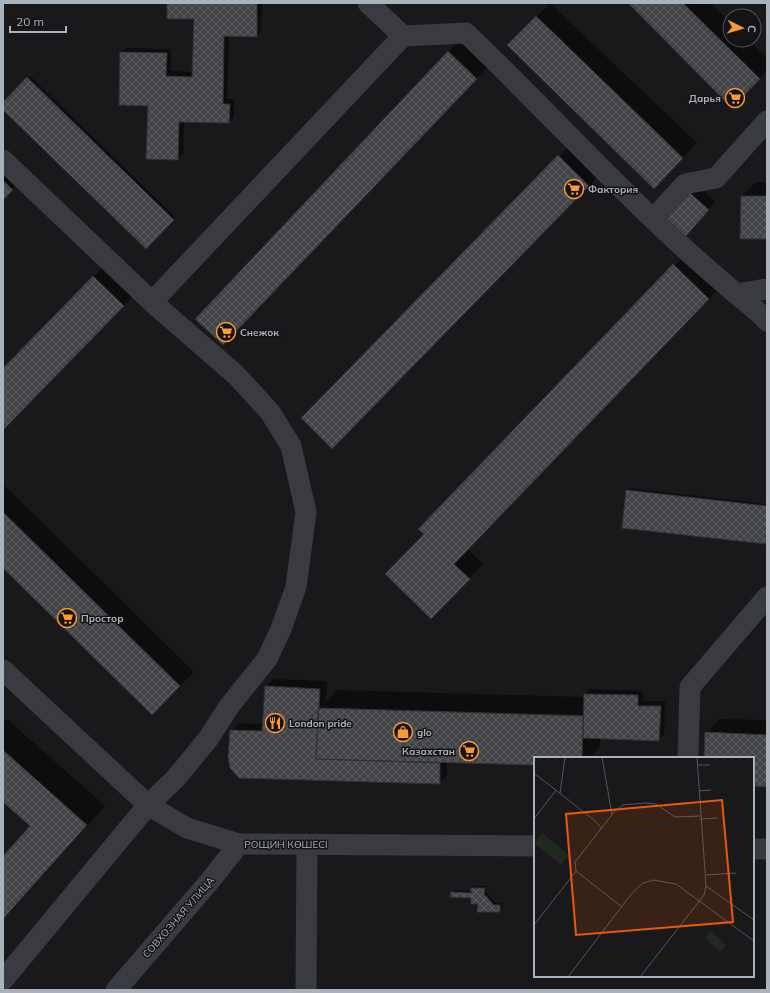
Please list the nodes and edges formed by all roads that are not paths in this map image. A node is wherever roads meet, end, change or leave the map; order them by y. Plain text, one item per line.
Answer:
1 (368, 3) edge
2 (403, 36) junction
3 (767, 121) edge
4 (3, 160) edge
5 (653, 219) junction
6 (767, 289) edge
7 (736, 294) junction
8 (152, 302) junction
9 (767, 321) edge
10 (767, 597) edge
11 (3, 670) edge
12 (688, 757) edge
13 (148, 805) junction
14 (239, 844) junction
15 (307, 844) junction
16 (534, 846) edge
17 (754, 849) edge
18 (767, 849) edge
19 (3, 980) edge
20 (116, 990) edge
21 (306, 990) edge

1 - 2 street
2 - 5 street
2 - 8 street
3 - 5 street
4 - 8 street
5 - 7 street
6 - 7 street
7 - 9 street
8 - 13 street
10 - 12 street
11 - 13 street, РОЩИН КӨШЕСІ
13 - 14 street, РОЩИН КӨШЕСІ
13 - 19 street
14 - 15 street, РОЩИН КӨШЕСІ
14 - 20 street, СОВХОЗНАЯ УЛИЦА
15 - 16 street, РОЩИН КӨШЕСІ
15 - 21 street
17 - 18 street

